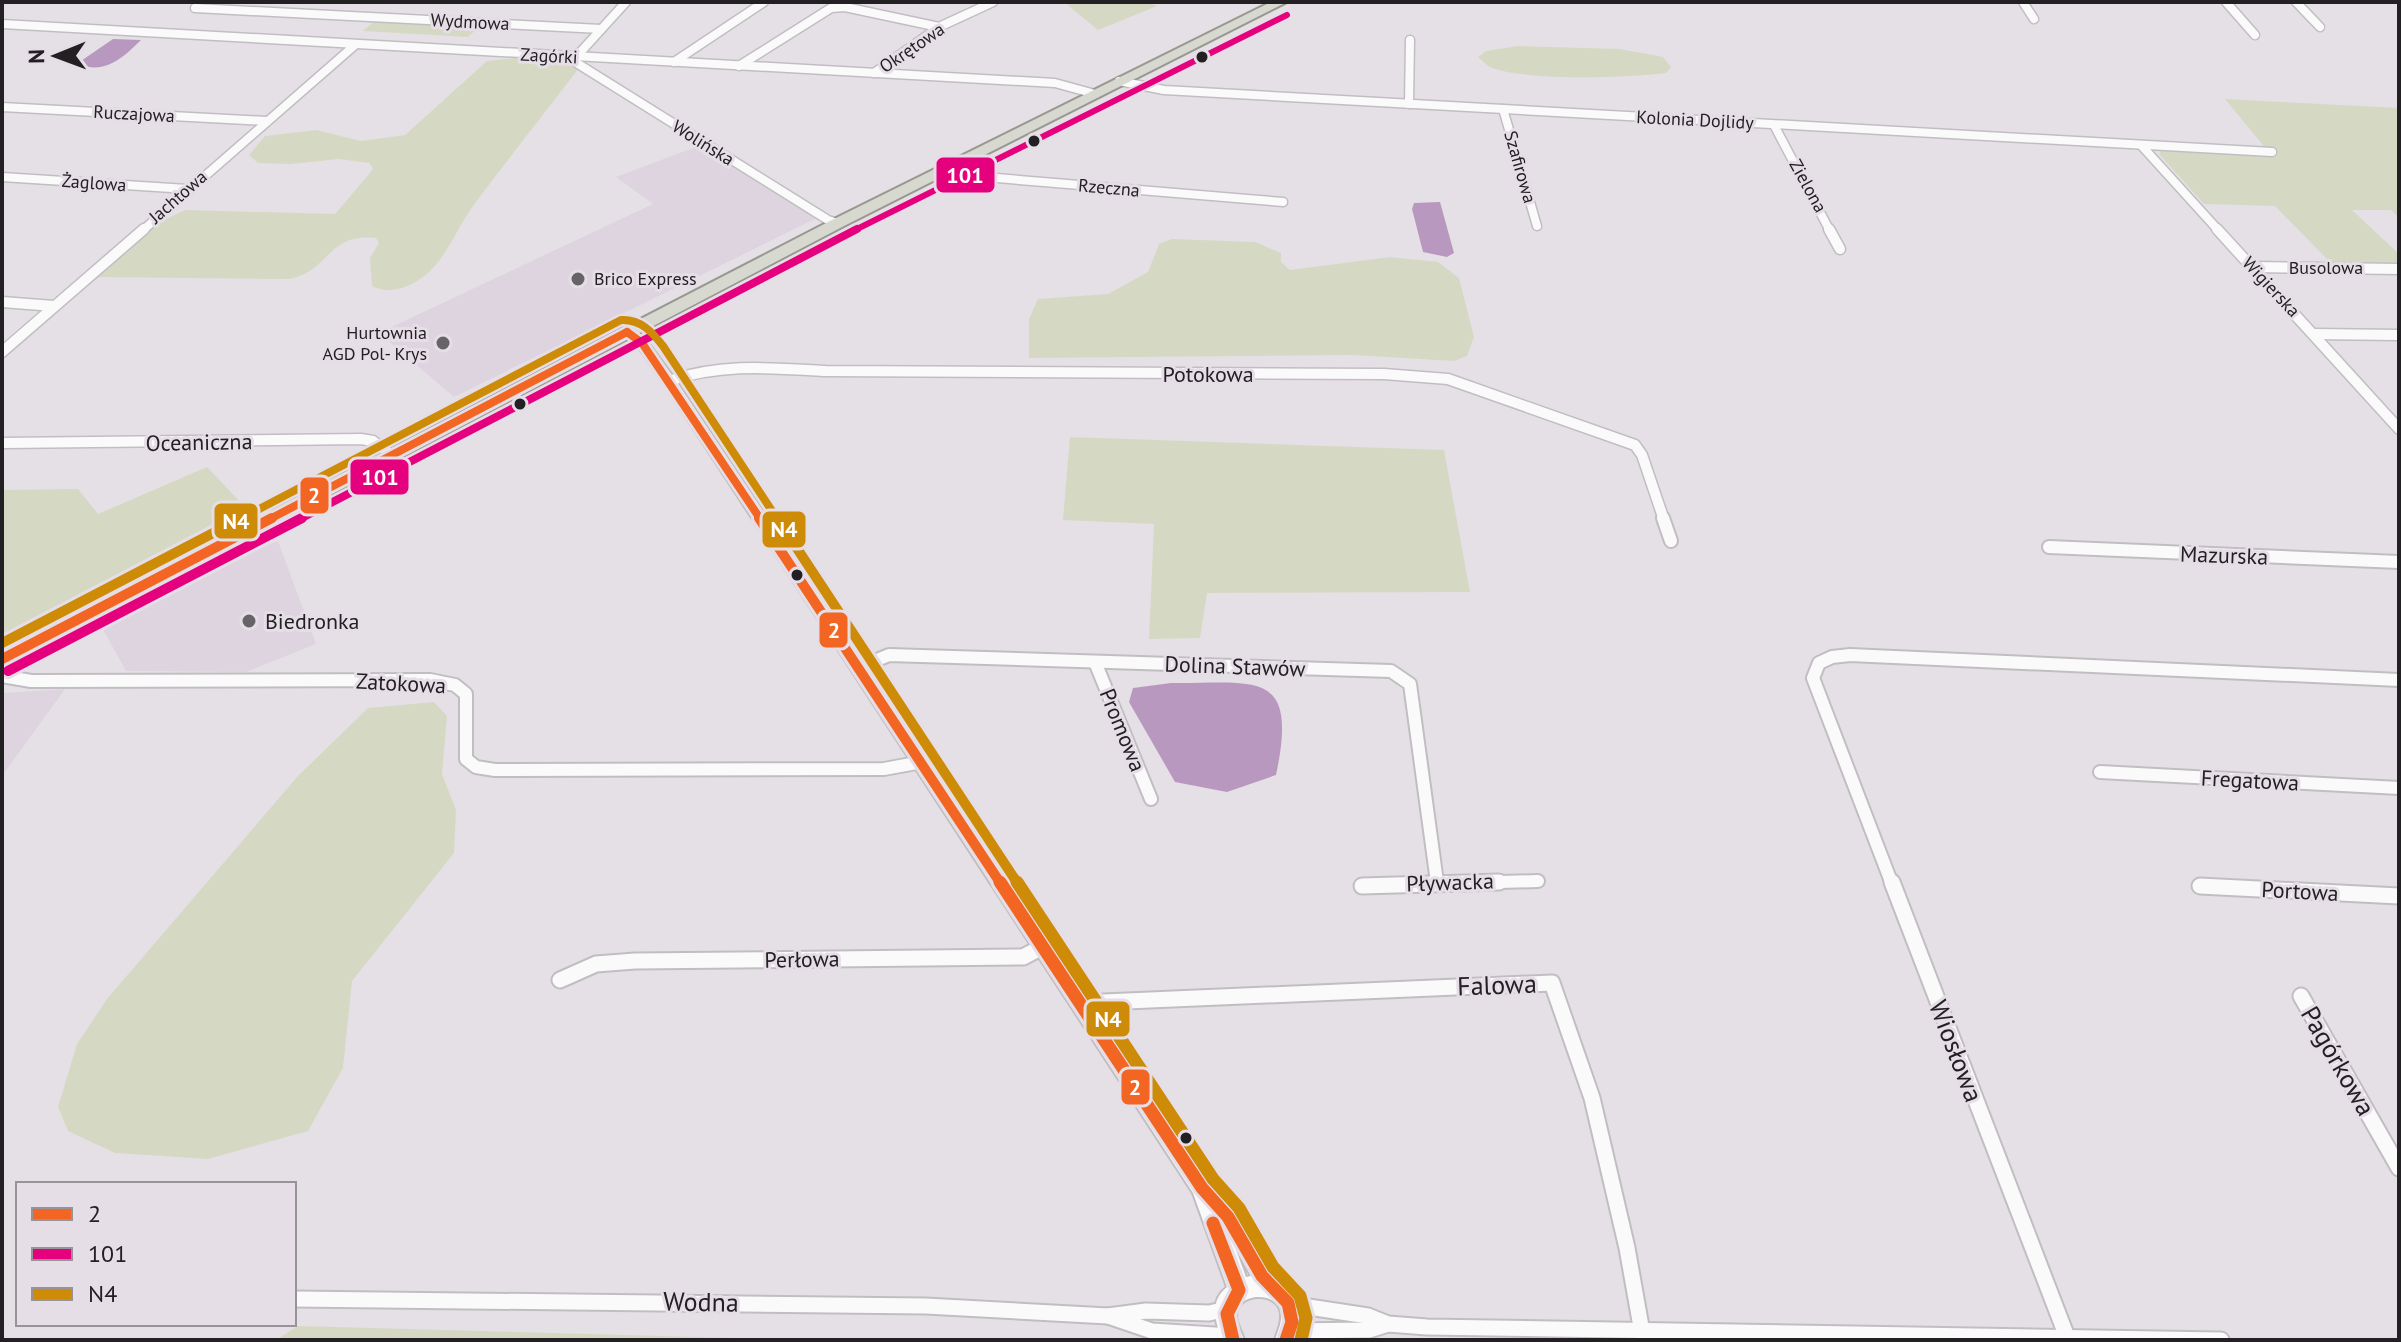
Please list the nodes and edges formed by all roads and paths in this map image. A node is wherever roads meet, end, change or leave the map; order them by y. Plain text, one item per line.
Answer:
1 (626, 2) edge
2 (764, 2) edge
3 (993, 2) edge
4 (1281, 2) edge
5 (2023, 2) edge
6 (2226, 2) edge
7 (2296, 2) edge
8 (195, 8) dead end
9 (2034, 19) dead end
10 (2, 24) edge
11 (939, 27) junction
12 (2320, 27) dead end
13 (601, 29) junction
14 (2255, 35) dead end
15 (1410, 40) dead end
16 (355, 45) junction
17 (576, 57) junction
18 (673, 62) junction
19 (739, 66) junction
20 (874, 73) junction
21 (1119, 81) junction
22 (1095, 94) junction
23 (1409, 104) junction
24 (2, 107) edge
25 (1503, 109) junction
26 (266, 121) junction
27 (1774, 125) junction
28 (2141, 145) junction
29 (2272, 152) dead end
30 (936, 173) junction
31 (2, 177) edge
32 (187, 189) junction
33 (1283, 202) dead end
34 (838, 223) junction
35 (1537, 226) dead end
36 (1840, 249) dead end
37 (2252, 267) junction
38 (2399, 269) edge
39 (2, 302) edge
40 (54, 306) junction
41 (627, 332) junction
42 (2314, 334) junction
43 (2399, 335) edge
44 (2, 352) edge
45 (669, 381) junction
46 (2399, 429) edge
47 (2, 443) edge
48 (392, 455) junction
49 (1671, 541) dead end
50 (2049, 547) dead end
51 (2399, 562) edge
52 (2, 659) edge
53 (1095, 662) junction
54 (860, 667) junction
55 (2, 676) edge
56 (2399, 680) edge
57 (922, 762) junction
58 (2100, 772) dead end
59 (2399, 788) edge
60 (1151, 799) dead end
61 (1538, 881) dead end
62 (1437, 882) junction
63 (1362, 886) dead end
64 (2200, 886) dead end
65 (2399, 896) edge
66 (1044, 946) junction
67 (560, 980) dead end
68 (2301, 996) dead end
69 (1080, 1003) junction
70 (2399, 1168) edge
71 (1202, 1188) junction
72 (1269, 1285) junction
73 (296, 1299) edge
74 (1233, 1300) junction
75 (1289, 1304) junction
76 (1108, 1316) junction
77 (1388, 1324) junction
78 (1642, 1332) junction
79 (1288, 1336) edge
80 (1716, 1337) edge
81 (2067, 1337) junction
82 (1232, 1338) edge
83 (1970, 1338) edge
84 (2214, 1340) edge
85 (2221, 1340) edge

1 - 13 street
2 - 18 street
3 - 11 street, Okrętowa
4 - 21 highway
5 - 9 street
6 - 14 street
7 - 12 street
8 - 13 street, Wydmowa
10 - 16 street, Zagórki
11 - 19 street
11 - 20 street, Okrętowa
13 - 17 street
15 - 23 street
16 - 17 street, Zagórki
16 - 26 street, Jachtowa
17 - 18 street, Zagórki
17 - 34 street, Wolińska
18 - 19 street, Zagórki
19 - 20 street, Zagórki
20 - 22 street, Zagórki
21 - 22 highway
21 - 23 street, Kolonia Dojlidy
22 - 30 highway
23 - 25 street, Kolonia Dojlidy
24 - 26 street, Ruczajowa
25 - 27 street, Kolonia Dojlidy
25 - 35 street, Szafirowa
26 - 32 street, Jachtowa
27 - 28 street, Kolonia Dojlidy
27 - 36 street, Zielona
28 - 29 street, Kolonia Dojlidy
28 - 37 street, Wigierska
30 - 33 street, Rzeczna
30 - 34 highway
31 - 32 street, Żaglowa
32 - 40 street, Jachtowa
34 - 41 highway
37 - 38 street, Busolowa
37 - 42 street, Wigierska
39 - 40 street
40 - 44 street, Jachtowa
41 - 45 street
41 - 48 highway
42 - 43 street
42 - 46 street, Wigierska
45 - 49 street, Potokowa
45 - 54 street
47 - 48 street, Oceaniczna
48 - 52 highway
50 - 51 street, Mazurska
53 - 54 street, Dolina Stawów
53 - 60 street, Promowa
53 - 62 street, Dolina Stawów
54 - 57 street
55 - 57 street, Zatokowa
56 - 81 street, Wiosłowa
57 - 66 street
58 - 59 street, Fregatowa
61 - 62 street, Pływacka
62 - 63 street, Pływacka
64 - 65 street, Portowa
66 - 67 street, Perłowa
66 - 69 street
68 - 70 street, Pagórkowa
69 - 71 street
69 - 78 street, Falowa
71 - 72 street
71 - 74 street
72 - 74 street
72 - 75 street
73 - 76 street, Wodna
74 - 76 street, Wodna
74 - 82 street
75 - 77 street
75 - 79 street
76 - 82 street, Wodna
77 - 78 street
77 - 79 street
78 - 80 street
80 - 83 street
81 - 83 street
81 - 84 street
84 - 85 street

